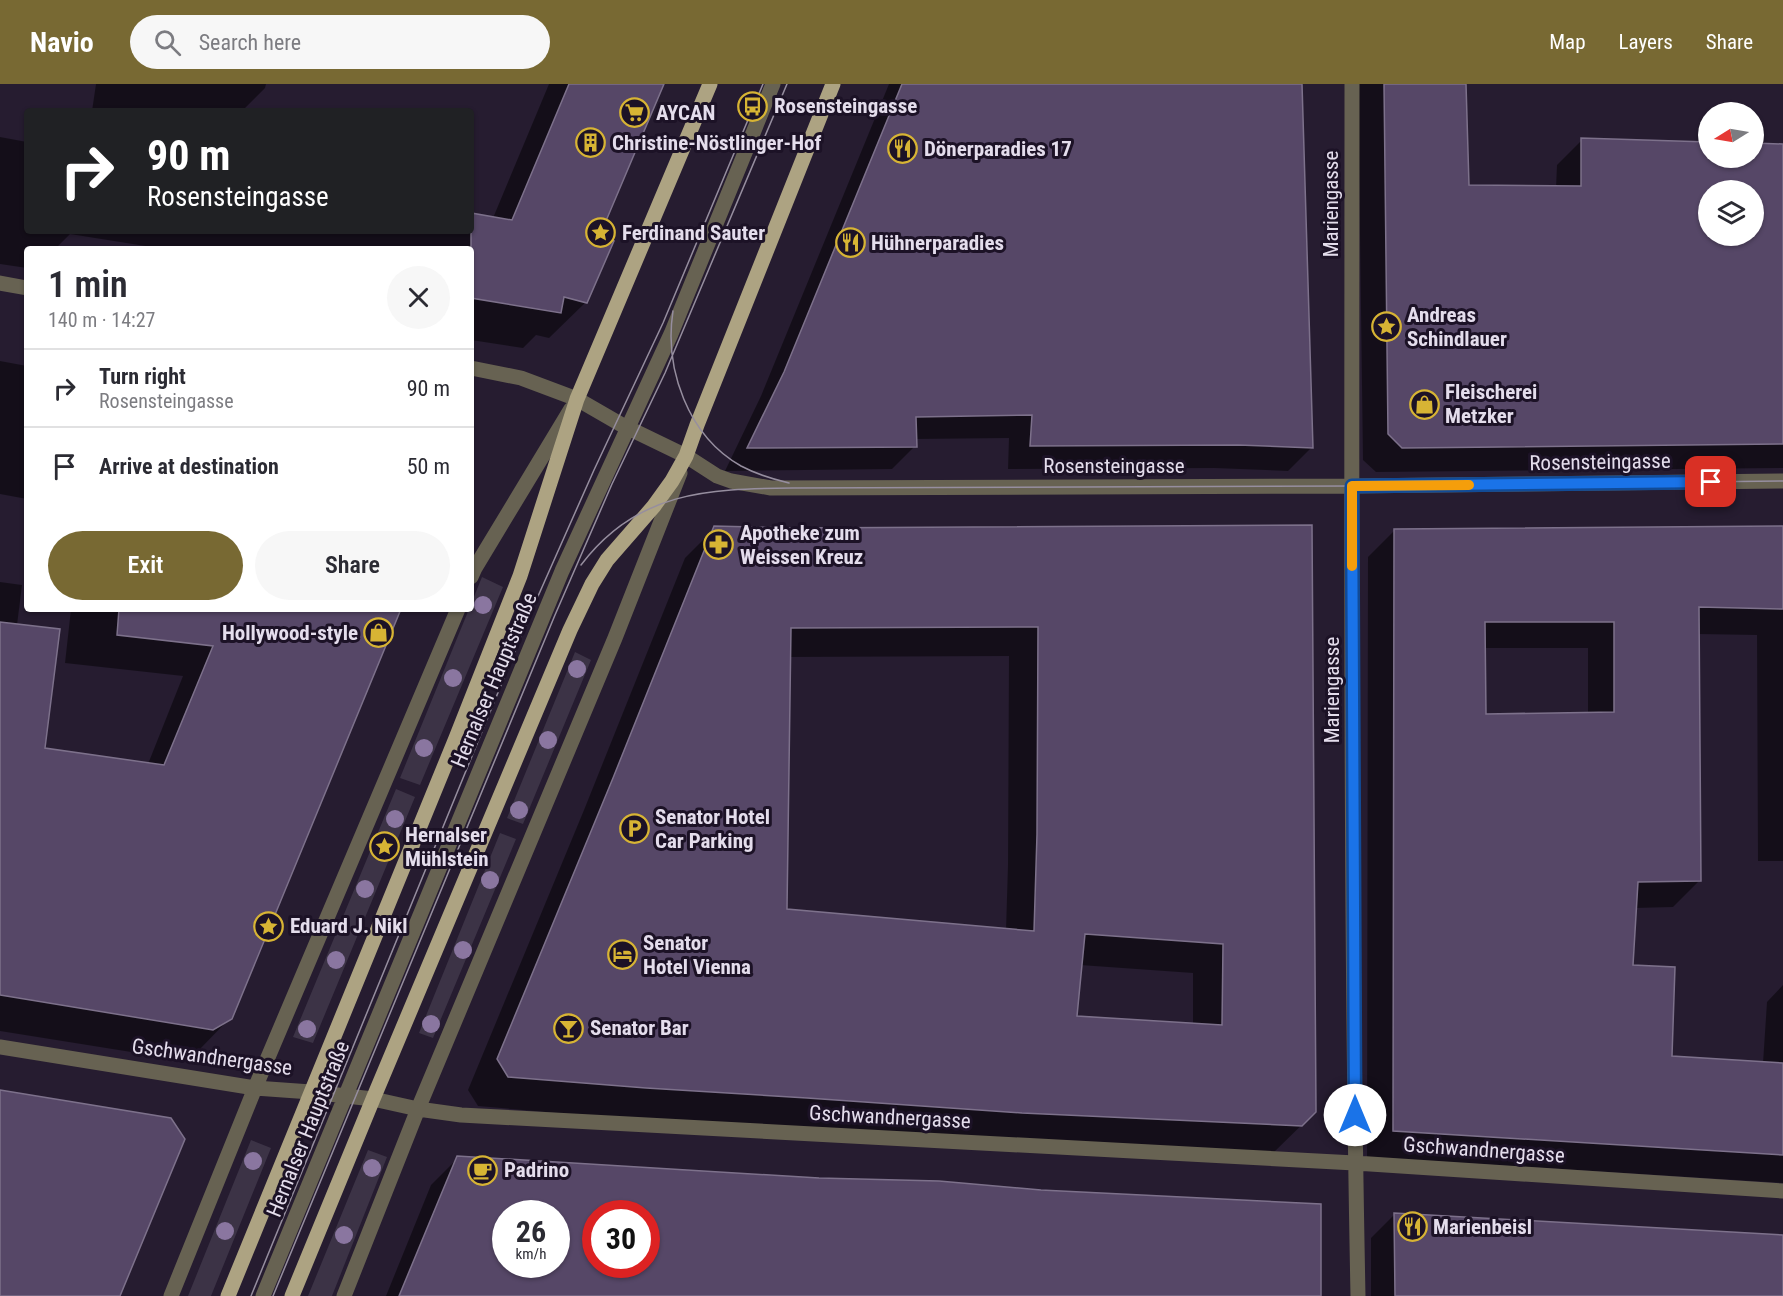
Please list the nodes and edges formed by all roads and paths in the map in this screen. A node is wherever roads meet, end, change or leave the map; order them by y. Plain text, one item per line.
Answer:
1 (710, 84) edge
2 (773, 84) edge
3 (833, 84) edge
4 (1352, 84) edge
5 (0, 283) edge
6 (24, 287) edge
7 (474, 369) edge
8 (577, 399) junction
9 (627, 427) junction
10 (687, 456) junction
11 (1783, 481) edge
12 (1352, 486) junction
13 (474, 570) edge
14 (457, 612) edge
15 (0, 1047) edge
16 (255, 1088) junction
17 (311, 1092) junction
18 (345, 1096) junction
19 (373, 1099) junction
20 (418, 1109) junction
21 (1355, 1163) junction
22 (1783, 1191) edge
23 (171, 1296) edge
24 (228, 1296) edge
25 (262, 1296) edge
26 (292, 1296) edge
27 (344, 1296) edge
28 (1358, 1296) edge

1 - 8 main road, Hernalser Hauptstraße
2 - 9 street, Hernalser Hauptstraße
3 - 10 main road
4 - 12 street, Mariengasse
5 - 6 street
7 - 8 street, Rosensteingasse
8 - 9 street, Rosensteingasse
8 - 13 street, Hernalser Hauptstraße
8 - 17 main road, Hernalser Hauptstraße
9 - 10 street, Rosensteingasse
9 - 18 street, Hernalser Hauptstraße
10 - 12 street, Rosensteingasse
10 - 19 main road
10 - 20 street
11 - 12 street, Rosensteingasse
12 - 21 street, Mariengasse
14 - 16 street
15 - 16 street, Gschwandnergasse
16 - 17 street, Gschwandnergasse
16 - 23 street
17 - 18 street, Gschwandnergasse
17 - 24 main road, Hernalser Hauptstraße
18 - 19 street, Gschwandnergasse
18 - 25 street, Hernalser Hauptstraße
19 - 20 street, Gschwandnergasse
19 - 26 main road
20 - 21 street, Gschwandnergasse
20 - 27 street
21 - 22 street, Gschwandnergasse
21 - 28 street, Mariengasse

